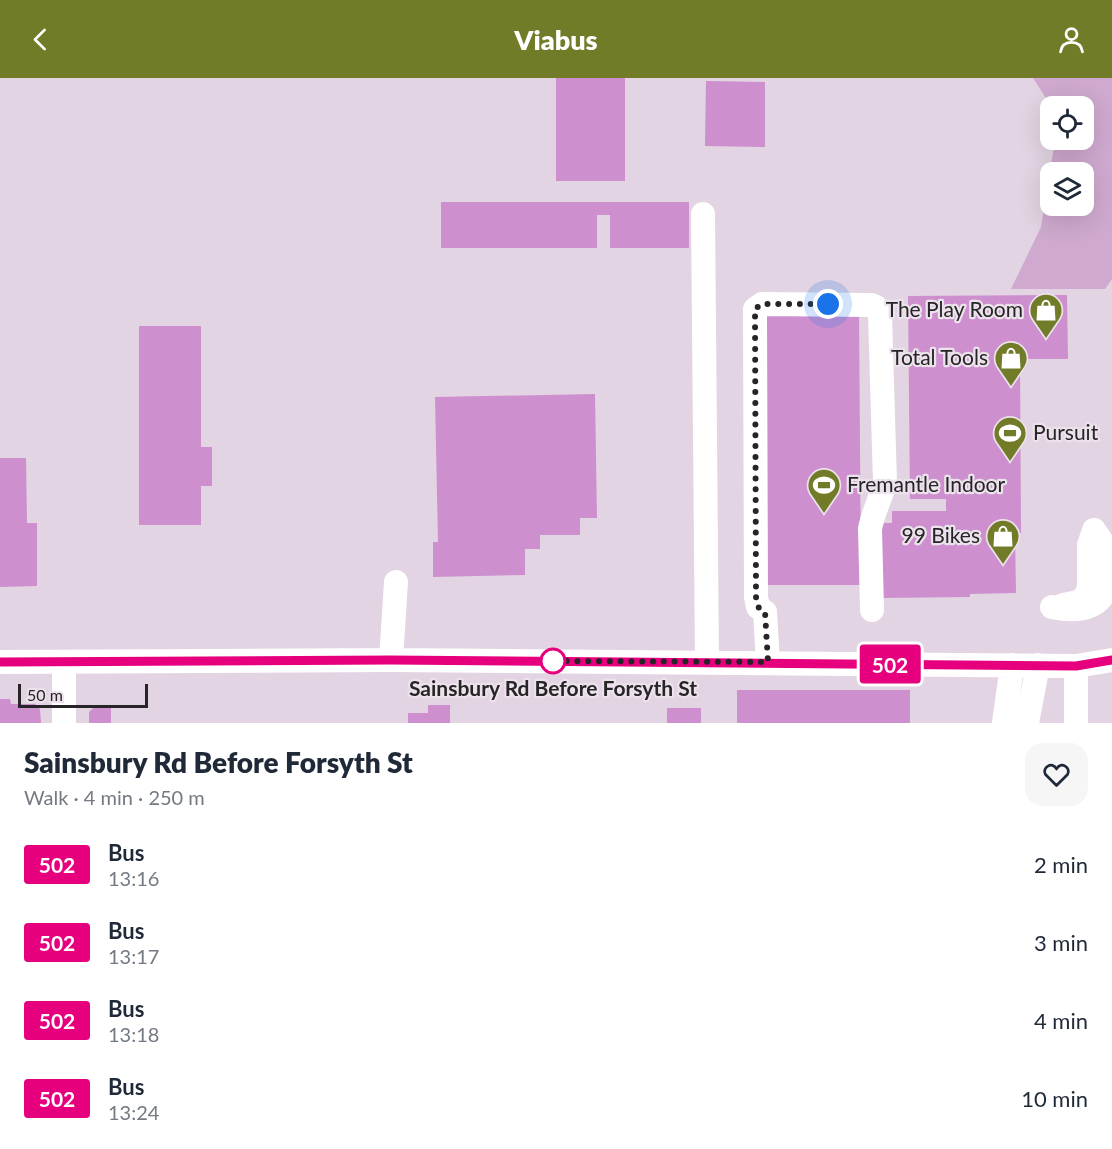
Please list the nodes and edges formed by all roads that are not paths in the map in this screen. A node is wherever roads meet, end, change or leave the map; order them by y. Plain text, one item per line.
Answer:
1 (704, 214) dead end
2 (396, 582) dead end
3 (872, 610) dead end
4 (391, 660) junction
5 (1112, 660) edge
6 (0, 662) edge
7 (64, 662) junction
8 (707, 662) junction
9 (768, 662) junction
10 (1012, 665) junction
11 (1038, 665) junction
12 (1076, 666) junction
13 (1112, 676) edge
14 (64, 723) edge
15 (1004, 723) edge
16 (1027, 723) edge
17 (1076, 723) edge

1 - 8 street
2 - 4 street
3 - 9 street
4 - 7 street
4 - 8 street
5 - 12 street
6 - 7 street
7 - 14 street
8 - 9 street
9 - 10 street
10 - 11 street
10 - 15 street
11 - 12 street
11 - 16 street
12 - 13 street
12 - 17 street

